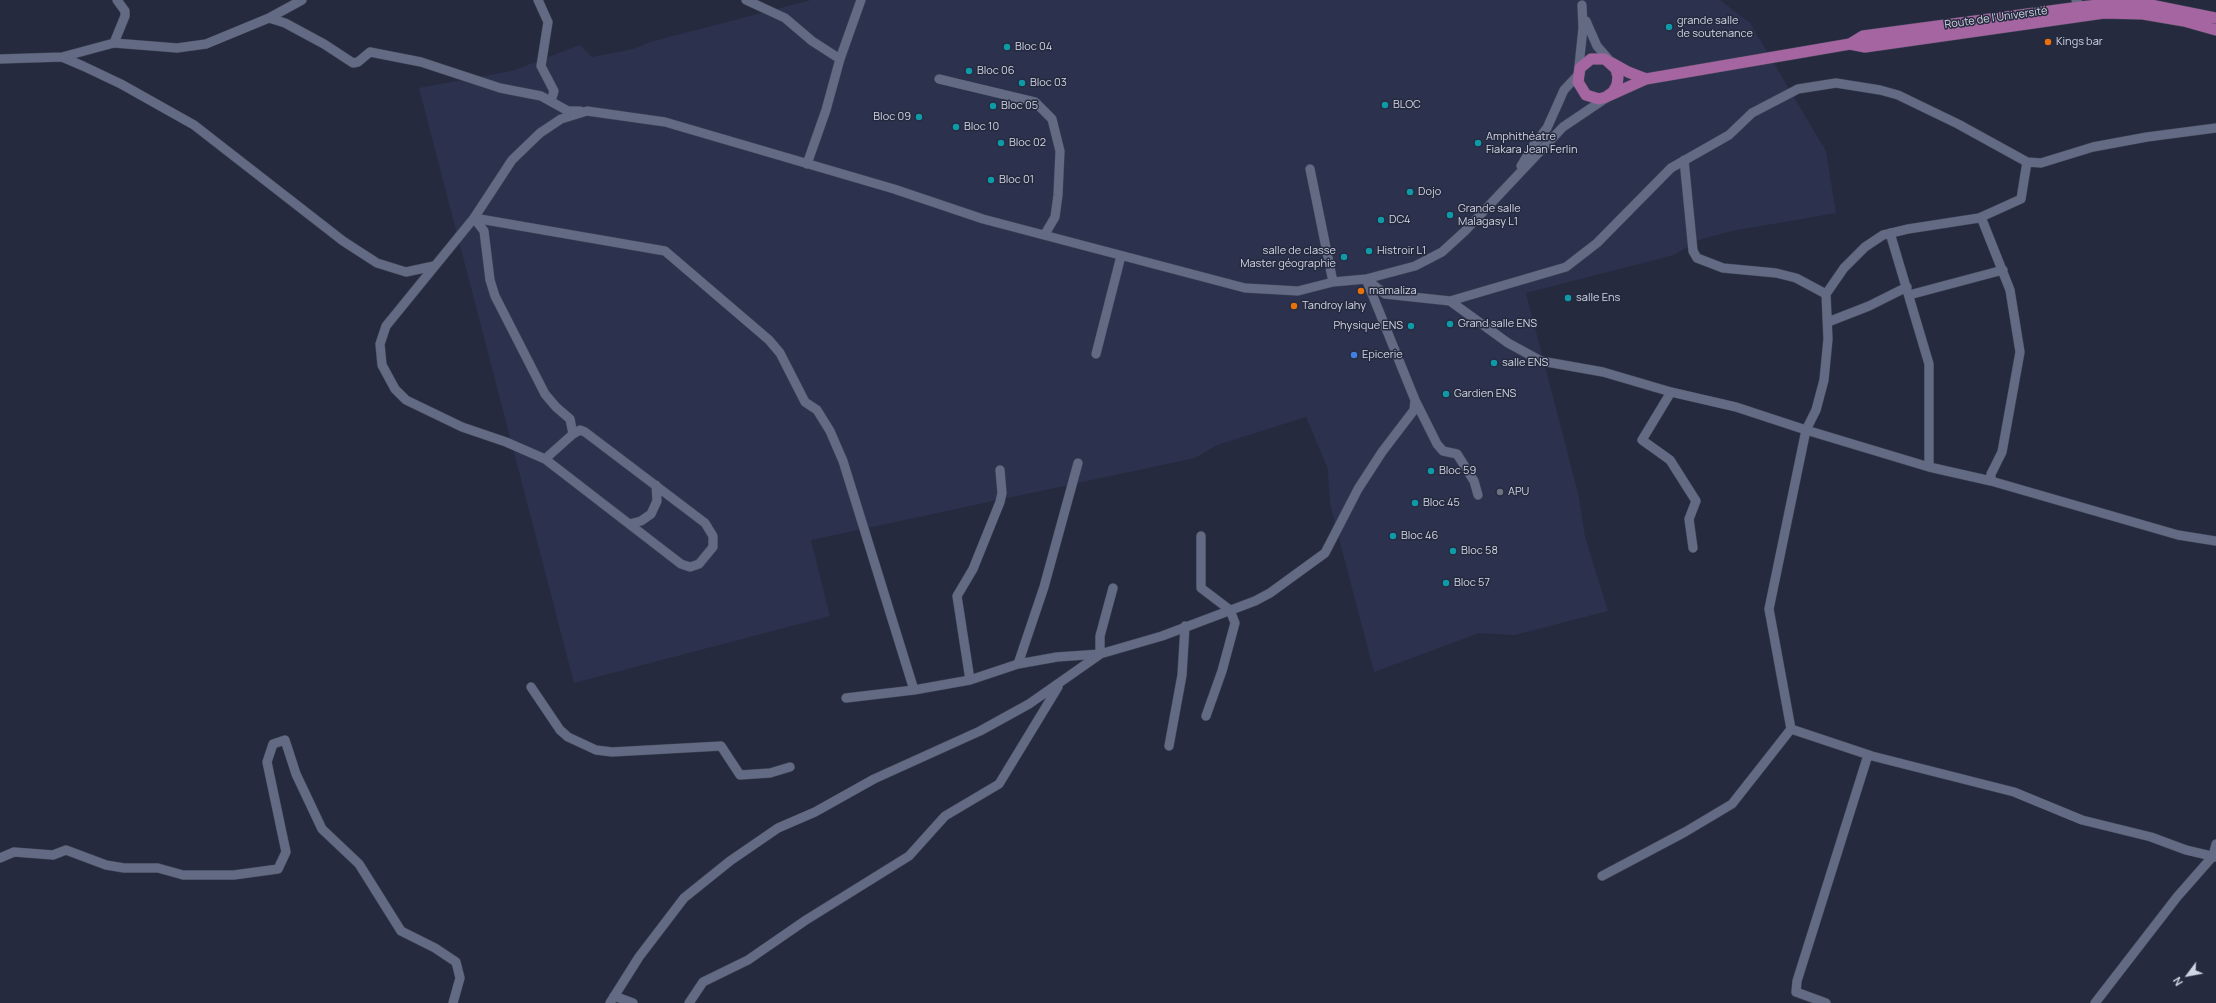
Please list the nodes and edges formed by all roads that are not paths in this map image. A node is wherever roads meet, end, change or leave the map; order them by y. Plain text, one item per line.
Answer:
1 (116, 0) edge
2 (302, 0) edge
3 (746, 0) edge
4 (860, 0) edge
5 (542, 2) edge
6 (1582, 2) edge
7 (2109, 2) edge
8 (2078, 3) edge
9 (269, 18) junction
10 (2216, 18) edge
11 (2216, 30) edge
12 (114, 43) junction
13 (1850, 44) junction
14 (62, 57) junction
15 (0, 59) edge
16 (840, 59) junction
17 (1611, 63) junction
18 (1578, 75) junction
19 (939, 79) dead end
20 (1646, 79) junction
21 (1606, 97) junction
22 (551, 101) junction
23 (587, 111) junction
24 (2216, 128) edge
25 (1684, 160) junction
26 (2027, 162) junction
27 (807, 164) junction
28 (1310, 169) dead end
29 (1513, 180) junction
30 (1981, 217) junction
31 (474, 218) junction
32 (1890, 233) junction
33 (1045, 234) junction
34 (1121, 256) junction
35 (434, 266) junction
36 (2003, 270) junction
37 (1366, 280) junction
38 (1333, 282) junction
39 (1908, 291) junction
40 (1826, 294) junction
41 (1450, 301) junction
42 (1828, 322) junction
43 (1096, 354) dead end
44 (1671, 392) junction
45 (1415, 400) junction
46 (1806, 430) junction
47 (573, 434) junction
48 (545, 459) junction
49 (1078, 463) dead end
50 (1929, 467) junction
51 (1000, 470) dead end
52 (1991, 481) junction
53 (656, 485) junction
54 (1478, 495) dead end
55 (629, 524) junction
56 (1200, 536) dead end
57 (2216, 541) edge
58 (1693, 548) dead end
59 (1113, 588) dead end
60 (1230, 610) junction
61 (1185, 626) junction
62 (1100, 654) junction
63 (1018, 664) junction
64 (970, 680) junction
65 (1060, 684) junction
66 (531, 687) dead end
67 (914, 690) junction
68 (846, 698) dead end
69 (1206, 716) dead end
70 (1791, 729) junction
71 (1169, 746) dead end
72 (1868, 755) junction
73 (790, 767) dead end
74 (2216, 844) edge
75 (2214, 857) edge
76 (0, 858) edge
77 (1602, 876) dead end
78 (612, 1000) edge
79 (453, 1003) edge
80 (633, 1003) edge
81 (689, 1003) edge
82 (1826, 1003) edge
83 (2095, 1003) edge

1 - 12 street
2 - 9 street
3 - 16 street
4 - 16 street
5 - 22 street
6 - 17 street
6 - 18 street
7 - 8 main road, Route de l'Université
7 - 10 main road, Route de l'Université
8 - 13 main road, Route de l'Université
9 - 12 street
9 - 22 street
11 - 13 main road, Route de l'Université
12 - 14 street
13 - 20 main road, Route de l'Université
14 - 15 street
14 - 35 street
16 - 27 street
17 - 18 main road
17 - 20 main road
17 - 21 main road
18 - 21 main road
18 - 29 street
19 - 33 street
20 - 21 main road, Route de l'Université
21 - 29 street
22 - 23 street
23 - 27 street
23 - 31 street
24 - 26 street
25 - 26 street
25 - 40 street
25 - 41 street
26 - 30 street
27 - 33 street
28 - 38 street
29 - 37 street
30 - 32 street
30 - 36 street
31 - 35 street
31 - 47 street
31 - 67 street
32 - 39 street
32 - 40 street
33 - 34 street
34 - 38 street
34 - 43 street
35 - 48 street
36 - 39 street
36 - 52 street
37 - 38 street
37 - 41 street
37 - 45 street
39 - 42 street
39 - 50 street
40 - 42 street
41 - 44 street
42 - 46 street
44 - 46 street
44 - 58 street
45 - 54 street
45 - 60 street
46 - 50 street
46 - 70 street
47 - 48 street
47 - 53 street
48 - 55 street
49 - 63 street
50 - 52 street
51 - 64 street
52 - 57 street
53 - 55 street
53 - 55 street
56 - 60 street
59 - 62 street
60 - 61 street
60 - 69 street
61 - 62 street
61 - 71 street
62 - 63 street
62 - 65 street
63 - 64 street
64 - 67 street
65 - 78 street
65 - 81 street
66 - 73 street
67 - 68 street
70 - 72 street
70 - 77 street
72 - 75 street
72 - 82 street
74 - 75 street
75 - 83 street
76 - 79 street
78 - 80 street

